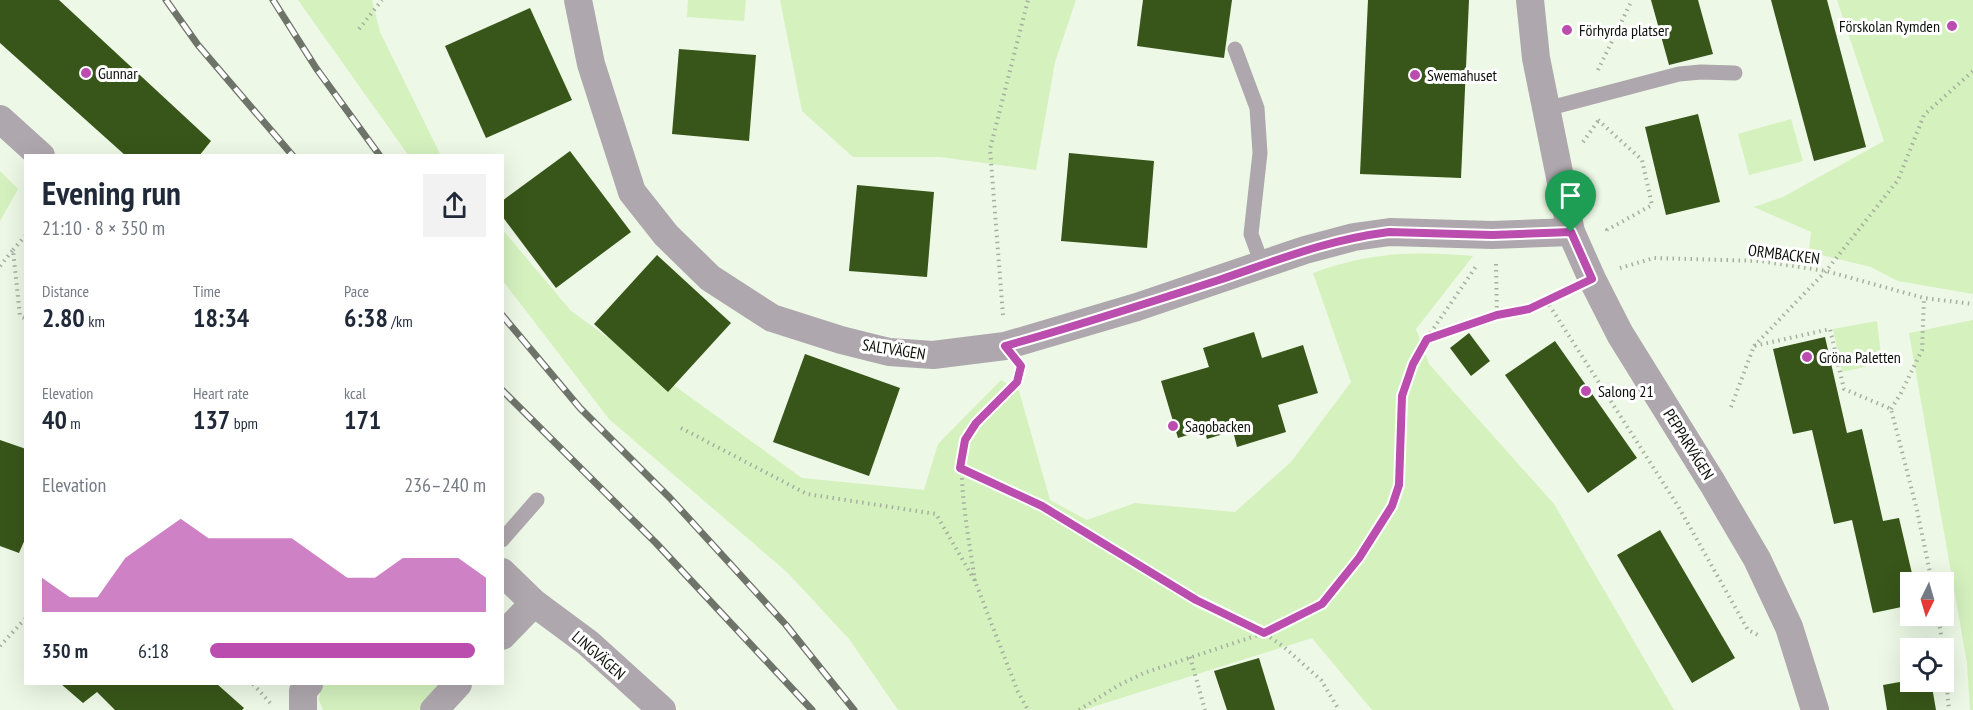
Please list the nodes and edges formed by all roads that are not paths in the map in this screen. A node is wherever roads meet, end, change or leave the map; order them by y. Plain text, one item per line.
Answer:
1 (578, 0) edge
2 (1530, 0) edge
3 (1235, 49) dead end
4 (1735, 73) dead end
5 (1546, 109) junction
6 (0, 119) edge
7 (39, 154) edge
8 (1571, 232) junction
9 (1262, 264) junction
10 (537, 500) dead end
11 (504, 538) edge
12 (504, 574) edge
13 (534, 603) junction
14 (504, 634) edge
15 (308, 685) edge
16 (457, 685) edge
17 (303, 710) edge
18 (434, 710) edge
19 (662, 710) edge
20 (1815, 710) edge

1 - 9 street, SALTVÄGEN
2 - 5 street, PEPPARVÄGEN
3 - 9 lane
4 - 5 lane
5 - 8 street, PEPPARVÄGEN
6 - 7 street
8 - 9 street, SALTVÄGEN
8 - 20 street, PEPPARVÄGEN
10 - 11 lane
12 - 13 street, LINGVÄGEN
13 - 14 street
13 - 19 street, LINGVÄGEN
15 - 17 street
16 - 18 street

